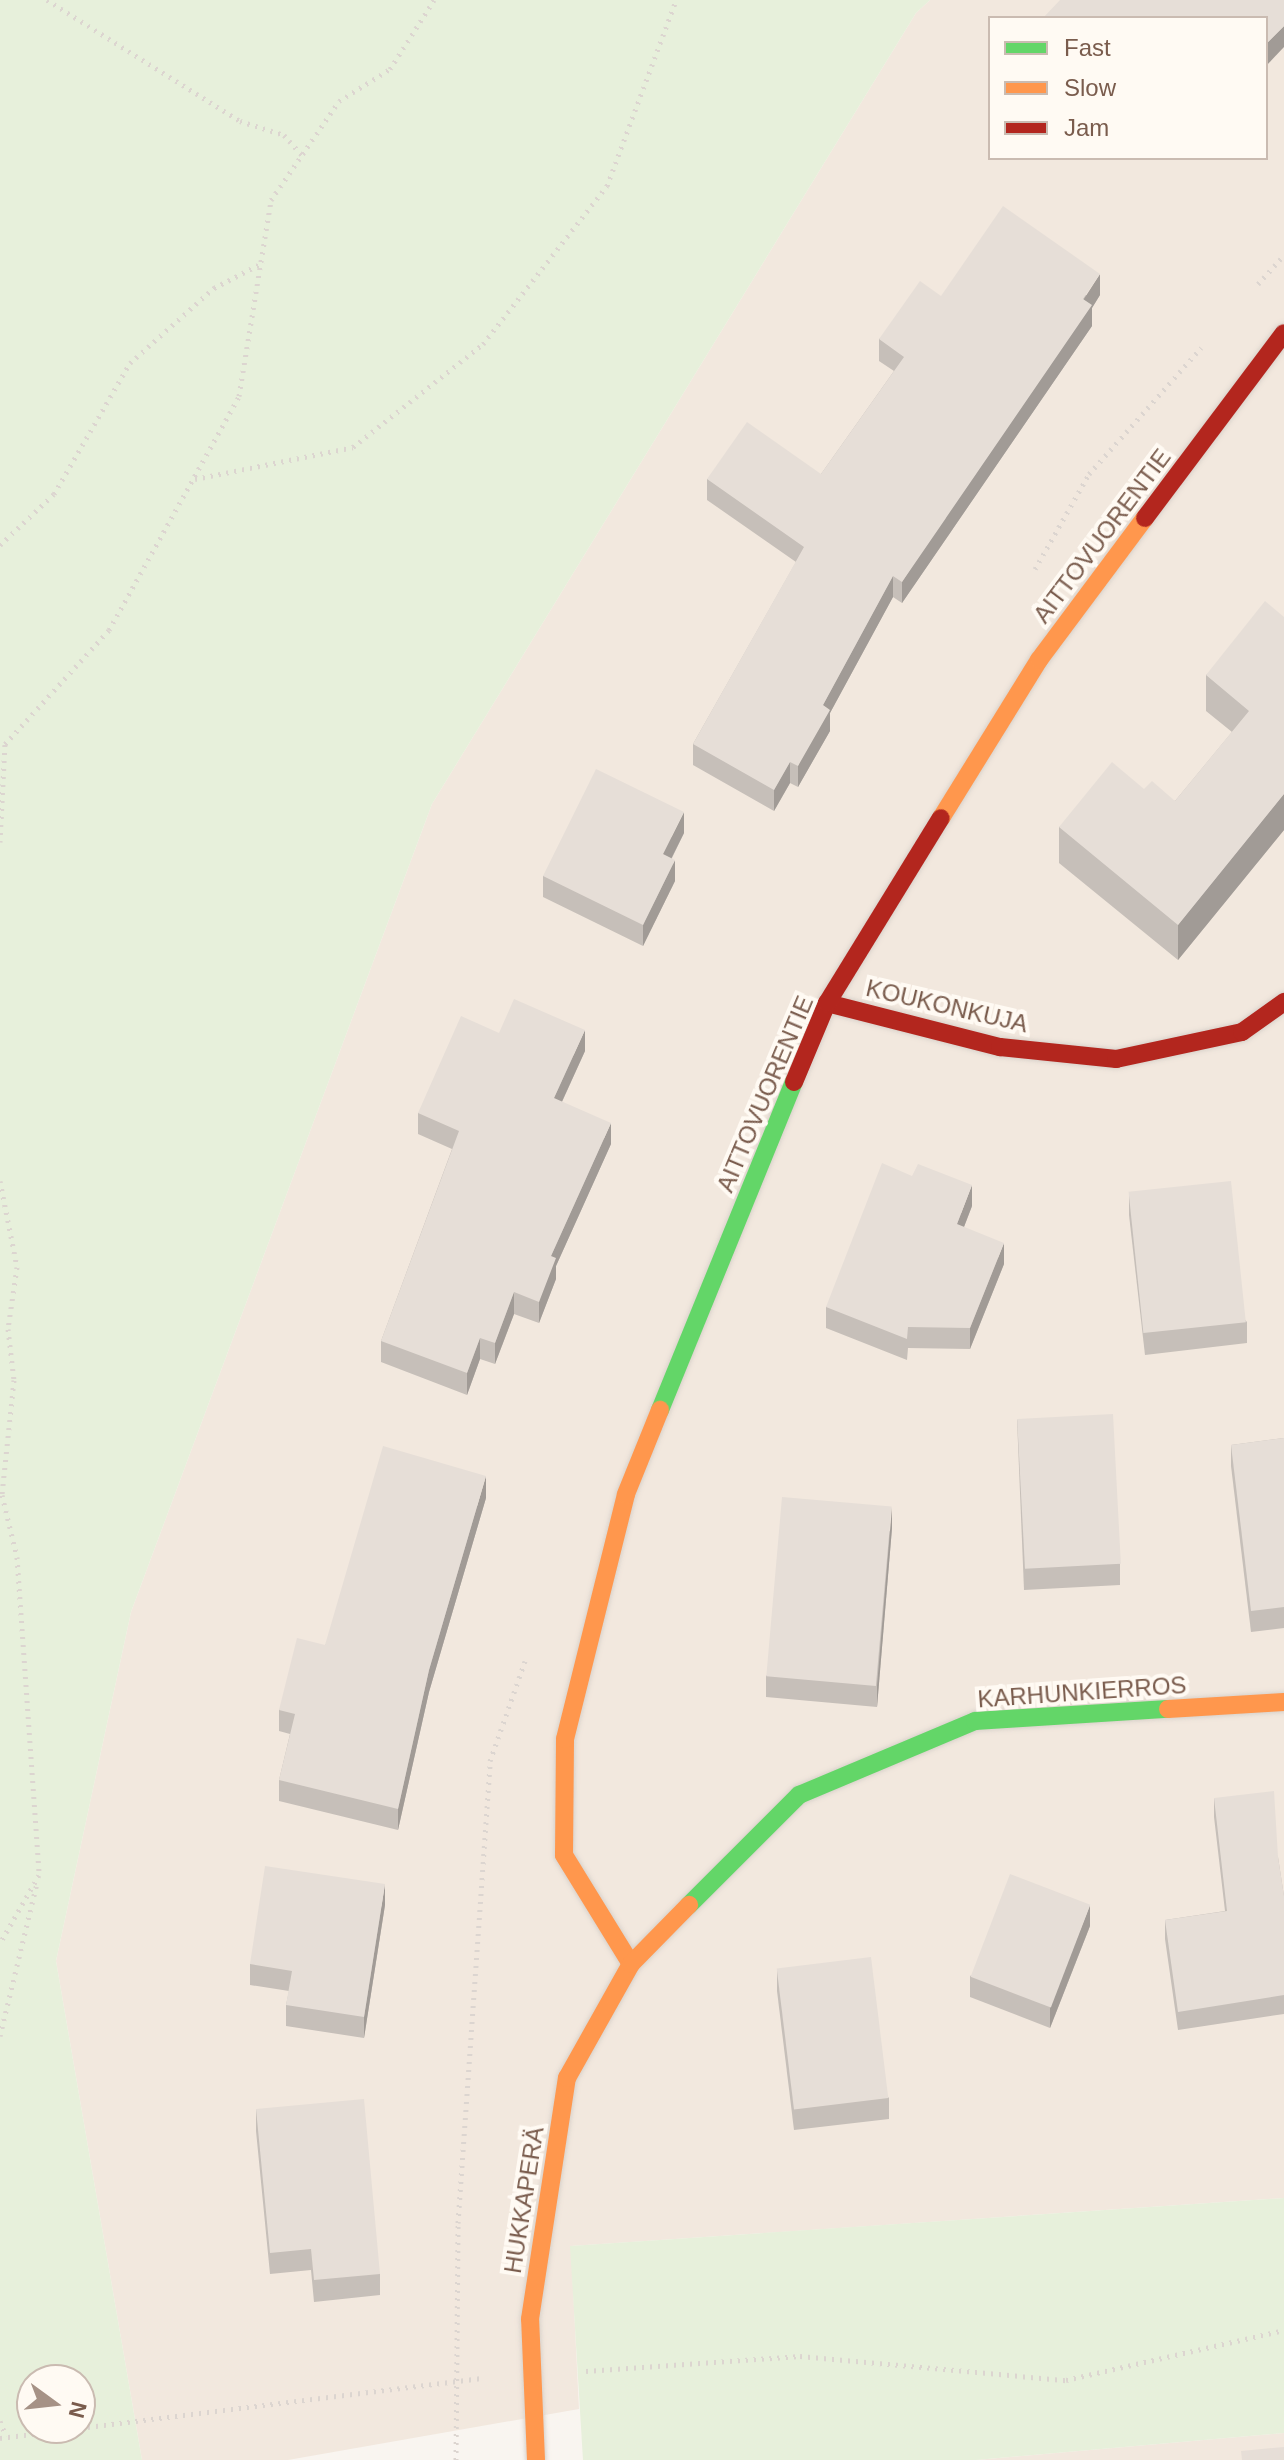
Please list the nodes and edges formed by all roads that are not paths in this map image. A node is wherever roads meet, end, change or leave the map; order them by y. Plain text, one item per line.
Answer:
1 (1284, 333) edge
2 (1284, 1002) edge
3 (827, 1003) junction
4 (1284, 1702) edge
5 (631, 1964) junction
6 (536, 2460) edge

1 - 3 street, AITTOVUORENTIE
2 - 3 street, KOUKONKUJA
3 - 5 street, AITTOVUORENTIE
4 - 5 street, KARHUNKIERROS
5 - 6 street, HUKKAPERÄ

